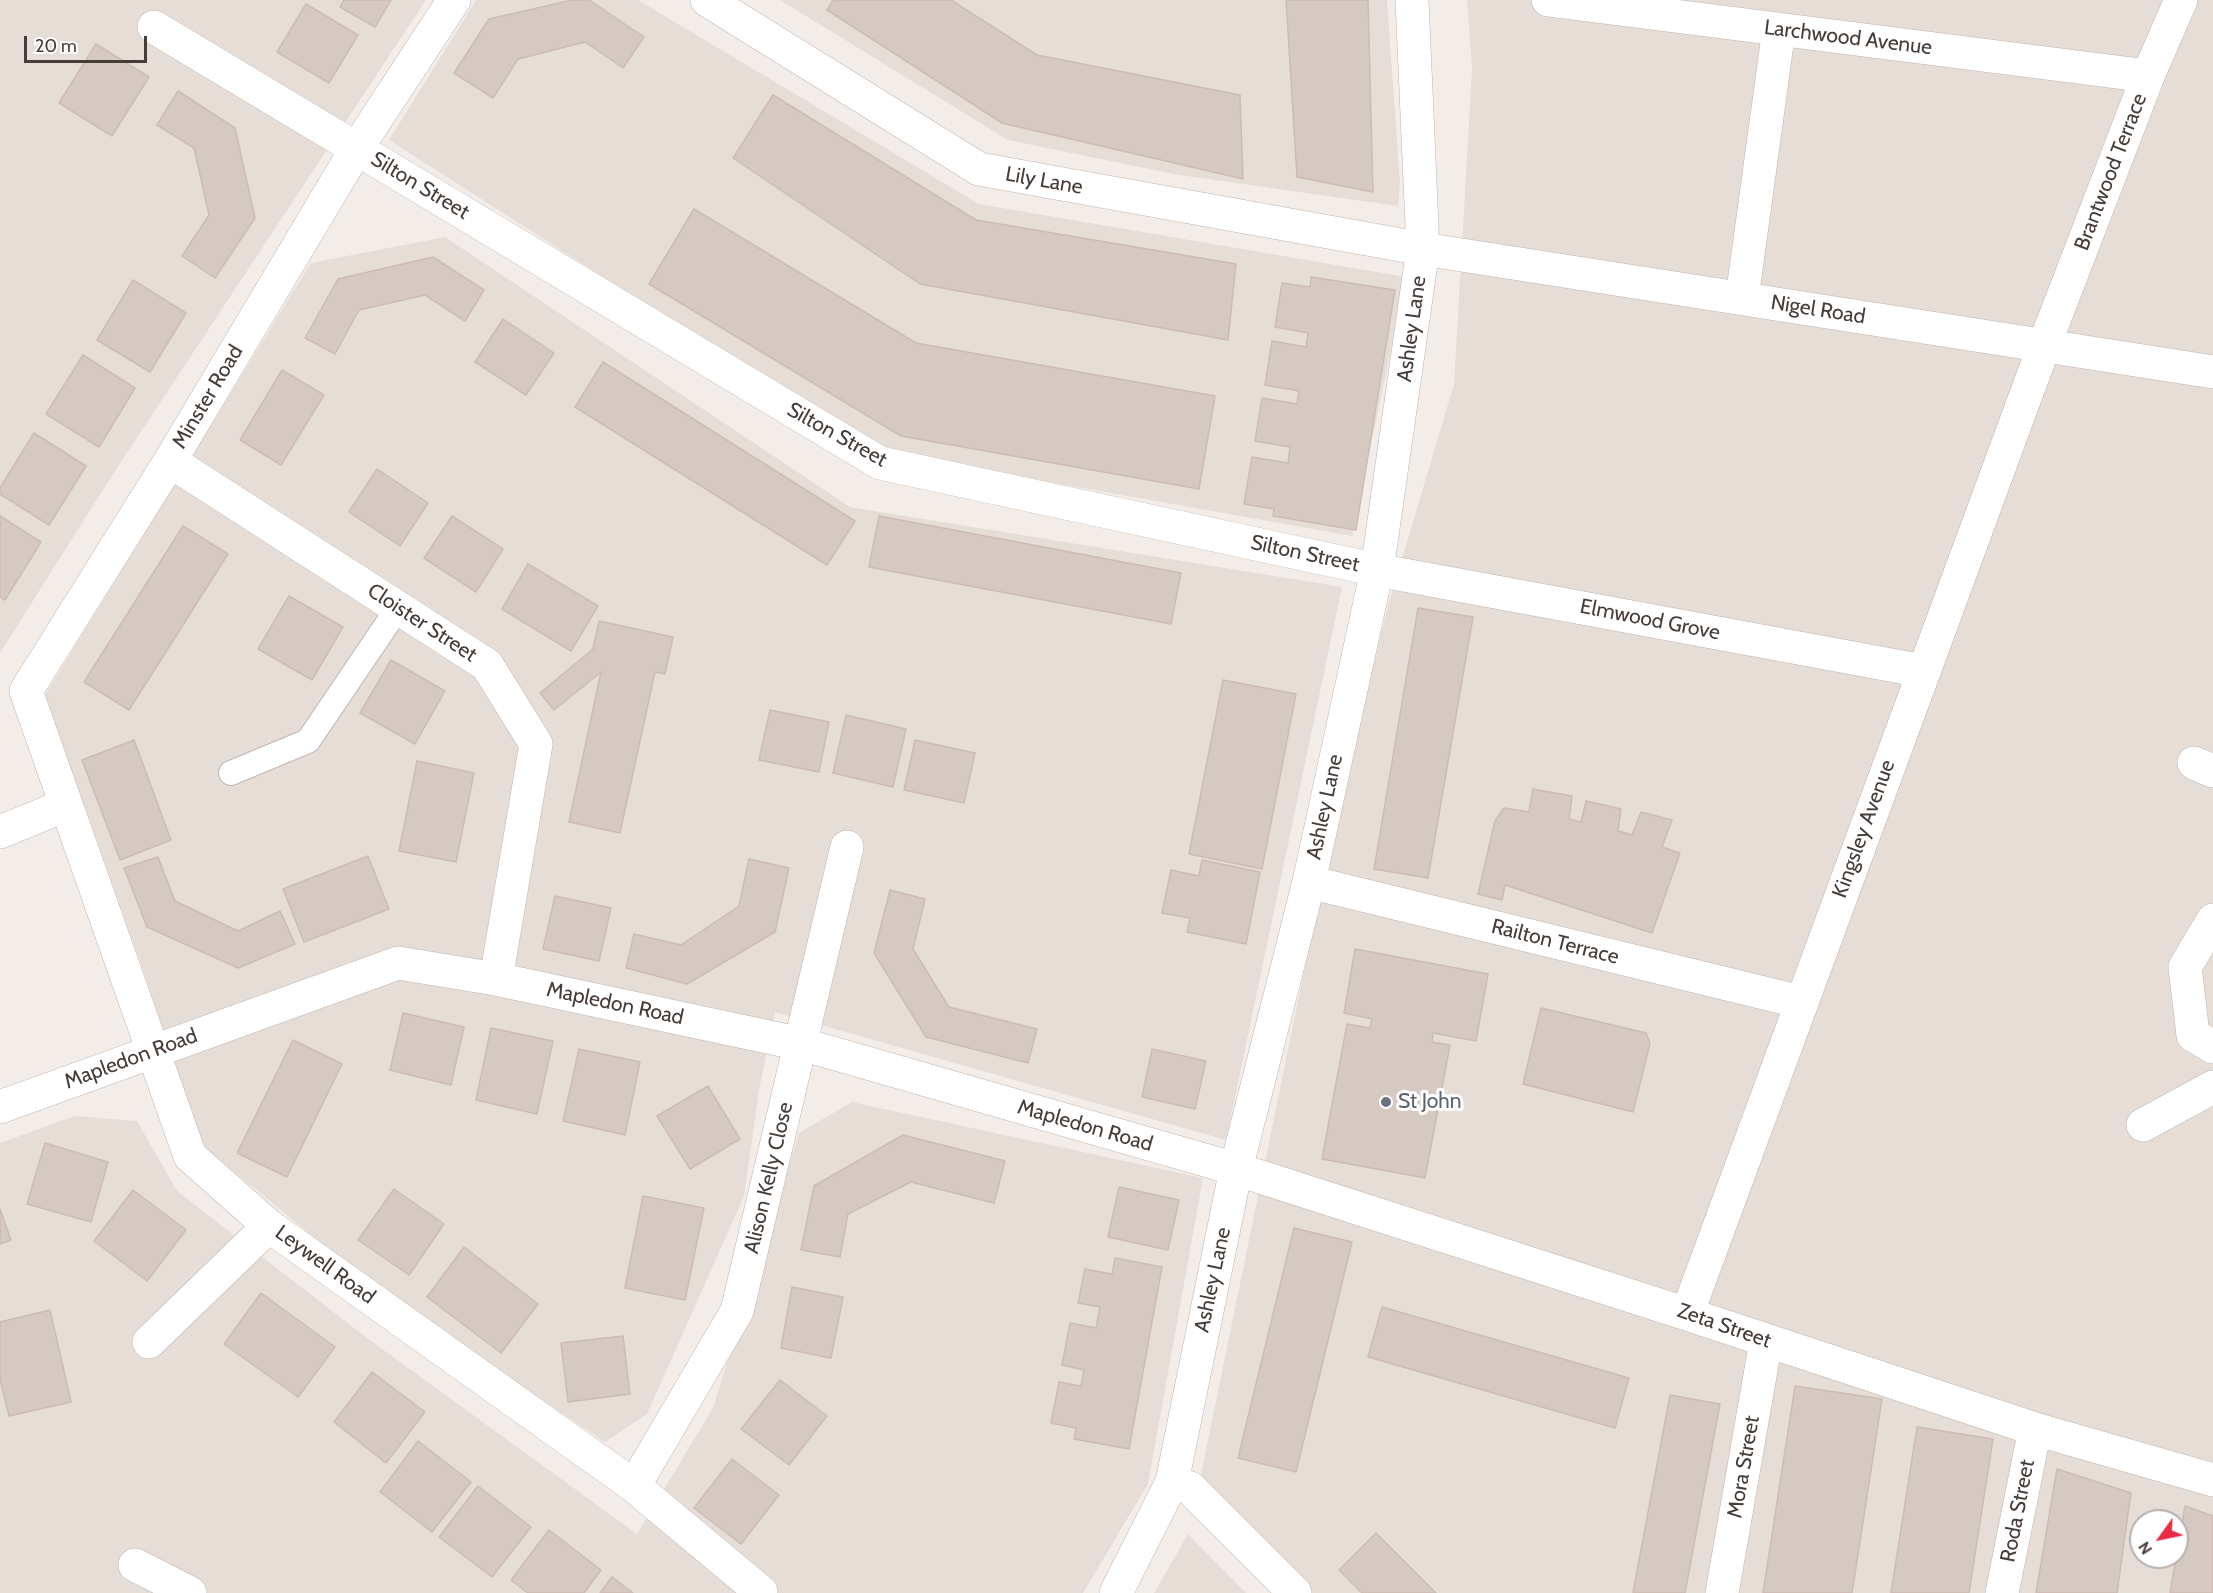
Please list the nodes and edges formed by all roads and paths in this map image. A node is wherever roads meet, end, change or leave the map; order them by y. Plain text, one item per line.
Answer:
1 (454, 0) edge
2 (707, 0) edge
3 (1412, 0) edge
4 (1548, 0) edge
5 (2181, 0) edge
6 (154, 27) dead end
7 (1779, 29) junction
8 (2148, 76) junction
9 (357, 148) junction
10 (1424, 249) junction
11 (1742, 298) junction
12 (2044, 346) junction
13 (2213, 372) edge
14 (170, 461) junction
15 (1377, 570) junction
16 (398, 608) junction
17 (1923, 671) junction
18 (231, 773) dead end
19 (66, 806) junction
20 (0, 832) edge
21 (847, 847) dead end
22 (1308, 882) junction
23 (2213, 920) edge
24 (496, 979) junction
25 (1801, 1002) junction
26 (801, 1044) junction
27 (2213, 1047) edge
28 (153, 1050) junction
29 (2213, 1087) edge
30 (0, 1107) edge
31 (2143, 1125) dead end
32 (1236, 1169) junction
33 (269, 1226) junction
34 (1688, 1314) junction
35 (1766, 1341) junction
36 (149, 1342) dead end
37 (2035, 1429) junction
38 (2213, 1480) edge
39 (1172, 1482) junction
40 (634, 1486) junction
41 (135, 1565) dead end
42 (761, 1592) edge
43 (190, 1593) edge
44 (1116, 1593) edge
45 (1295, 1593) edge
46 (1722, 1593) edge
47 (2002, 1593) edge

1 - 9 street, Minster Road
2 - 10 street, Lily Lane
3 - 10 street, Ashley Lane
4 - 7 street, Larchwood Avenue
5 - 8 street, Brantwood Terrace
6 - 9 street, Silton Street
7 - 8 street, Larchwood Avenue
7 - 11 street
8 - 12 street, Brantwood Terrace
9 - 14 street, Minster Road
9 - 15 street, Silton Street
10 - 11 street, Nigel Road
10 - 15 street, Ashley Lane
11 - 12 street, Nigel Road
12 - 13 street, Nigel Road
12 - 17 street, Kingsley Avenue
14 - 16 street, Cloister Street
14 - 19 street, Minster Road
15 - 17 street, Elmwood Grove
15 - 22 street, Ashley Lane
16 - 18 lane
16 - 24 street, Cloister Street
17 - 25 street, Kingsley Avenue
19 - 20 street
19 - 28 street, Leywell Road
21 - 26 street, Alison Kelly Close
22 - 25 street, Railton Terrace
22 - 32 street, Ashley Lane
23 - 27 street
24 - 26 street, Mapledon Road
24 - 28 street, Mapledon Road
25 - 34 street, Kingsley Avenue
26 - 32 street, Mapledon Road
26 - 40 street, Alison Kelly Close
28 - 30 street, Mapledon Road
28 - 33 street, Leywell Road
29 - 31 street
32 - 34 street, Zeta Street
32 - 39 street, Ashley Lane
33 - 36 street
33 - 40 street, Leywell Road
34 - 35 street, Zeta Street
35 - 37 street, Zeta Street
35 - 46 street, Mora Street
37 - 38 street, Zeta Street
37 - 47 street, Roda Street
39 - 44 street, Ashley Lane
39 - 45 street
40 - 42 street, Leywell Road
41 - 43 street

